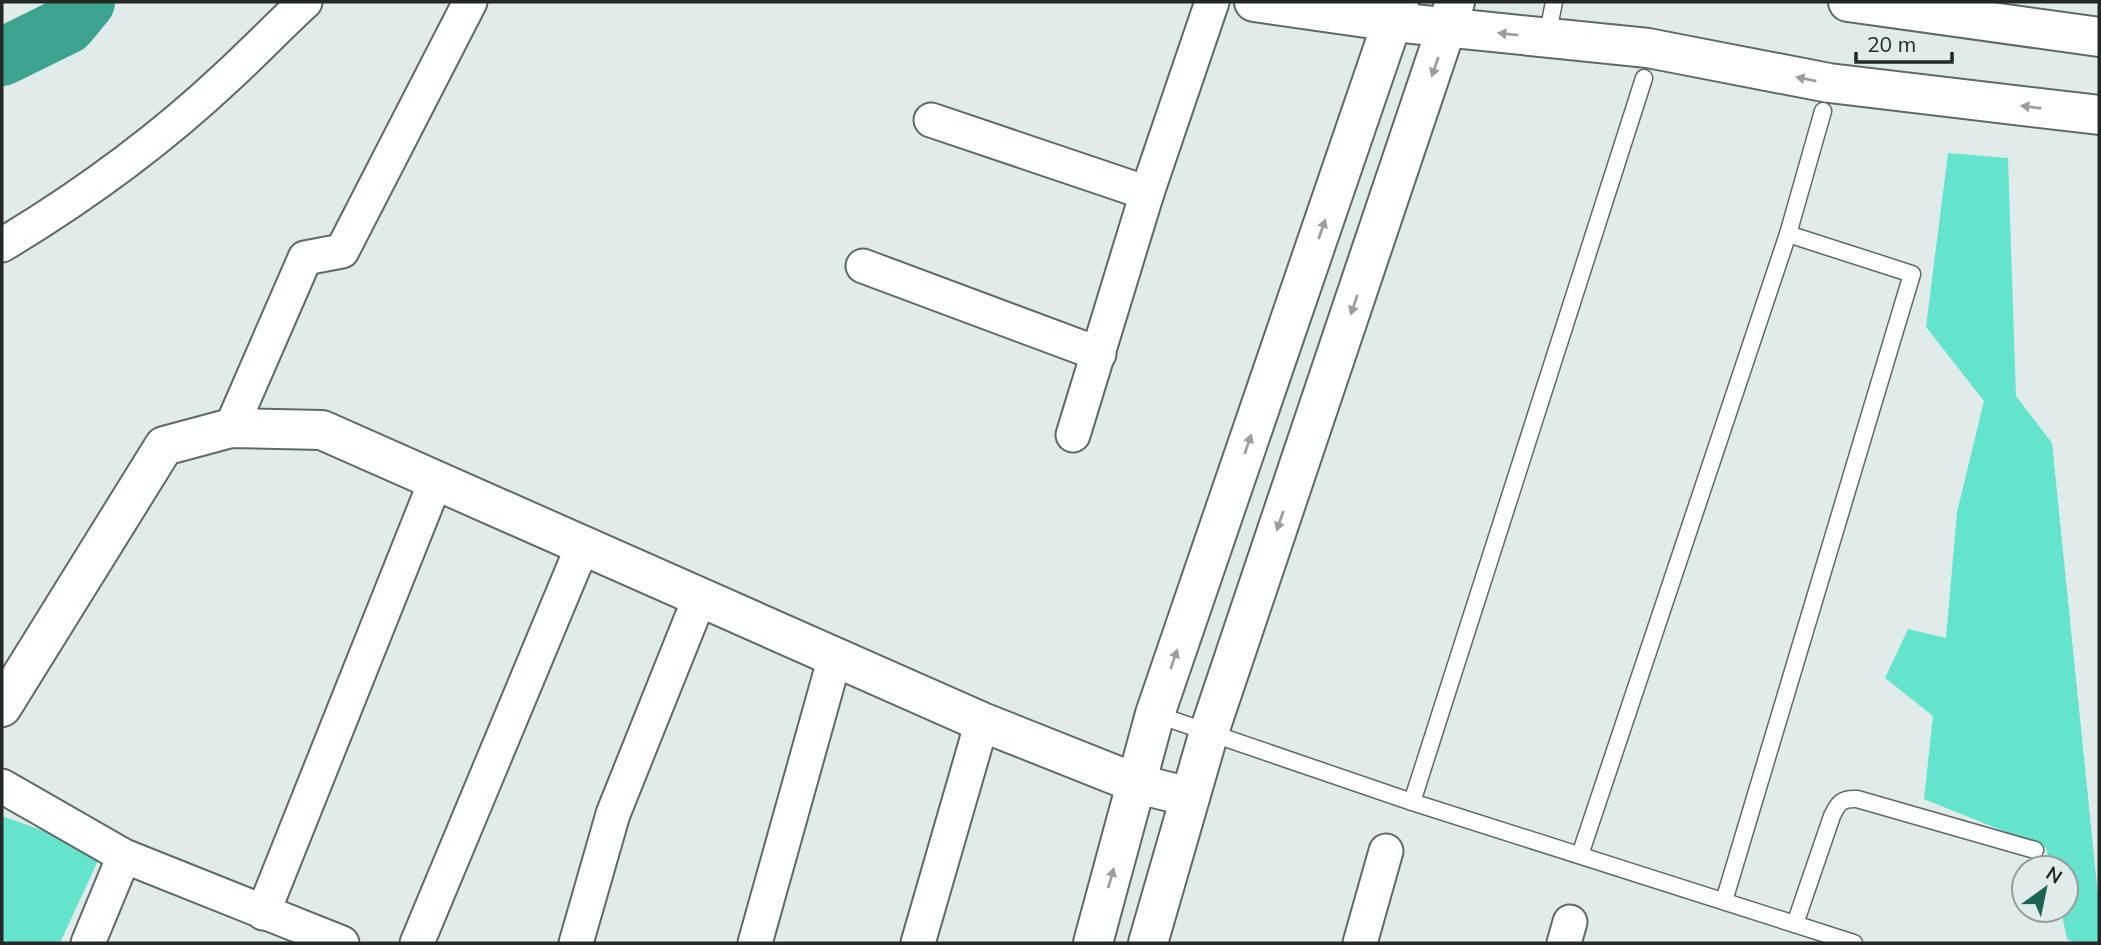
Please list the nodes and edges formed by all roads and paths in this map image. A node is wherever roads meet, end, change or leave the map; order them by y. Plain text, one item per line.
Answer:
1 (305, 2) edge
2 (470, 2) edge
3 (1212, 2) edge
4 (1254, 2) edge
5 (1848, 2) edge
6 (1397, 12) edge
7 (1452, 15) edge
8 (1550, 20) edge
9 (2099, 37) edge
10 (1644, 78) dead end
11 (1823, 111) dead end
12 (2099, 115) edge
13 (931, 120) dead end
14 (1147, 193) junction
15 (1788, 234) junction
16 (2, 245) edge
17 (863, 266) dead end
18 (1098, 354) junction
19 (231, 428) junction
20 (1073, 435) dead end
21 (436, 480) junction
22 (583, 545) junction
23 (700, 597) junction
24 (835, 657) junction
25 (2, 707) edge
26 (1155, 714) junction
27 (982, 722) junction
28 (1209, 732) junction
29 (1138, 784) junction
30 (2, 786) edge
31 (1190, 797) junction
32 (1412, 802) junction
33 (2035, 850) dead end
34 (1386, 851) dead end
35 (1580, 855) junction
36 (124, 856) junction
37 (1724, 901) junction
38 (263, 913) junction
39 (1795, 924) junction
40 (88, 943) edge
41 (342, 943) edge
42 (417, 943) edge
43 (576, 943) edge
44 (755, 943) edge
45 (918, 943) edge
46 (1093, 943) edge
47 (1148, 943) edge
48 (1360, 943) edge
49 (1854, 943) edge

1 - 16 street
2 - 19 street
3 - 14 street
4 - 6 street
5 - 9 street
6 - 7 street
26 -> 6 street
8 -> 7 street
7 -> 28 street
12 -> 8 street
10 - 32 lane
11 - 15 lane
13 - 14 street
14 - 18 street
15 - 35 lane
15 - 37 lane
17 - 18 street
18 - 20 street
19 - 21 street
19 - 25 street
21 - 22 street
21 - 38 street
22 - 23 street
22 - 42 street
23 - 24 street
23 - 43 street
24 - 27 street
24 - 44 street
26 - 28 lane
26 - 29 street
27 - 29 street
27 - 45 street
28 - 31 street
28 - 32 lane
29 - 31 street
46 -> 29 street
30 - 36 street
31 - 47 street
32 - 35 lane
33 - 39 lane
34 - 48 street
35 - 37 lane
36 - 38 street
36 - 40 street
37 - 39 lane
38 - 41 street
39 - 49 lane

